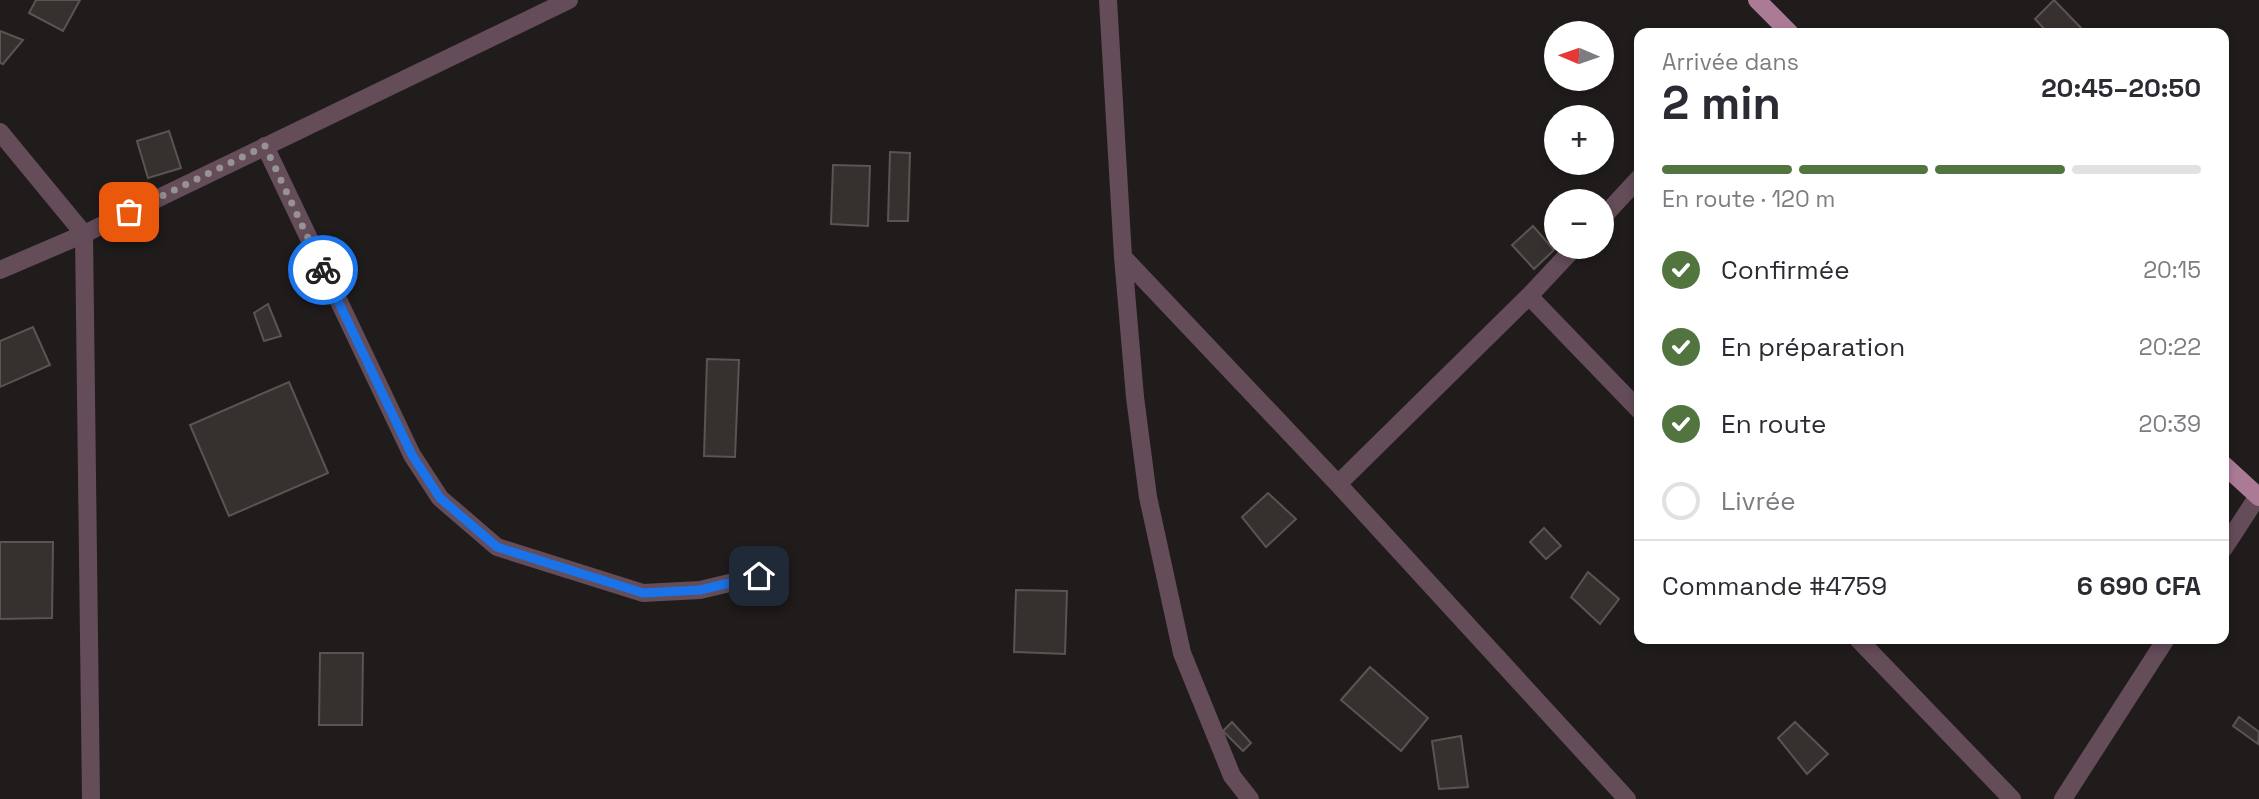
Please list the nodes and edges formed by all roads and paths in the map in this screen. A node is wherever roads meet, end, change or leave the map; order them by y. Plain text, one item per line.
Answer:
1 (569, 0) edge
2 (1108, 0) edge
3 (1757, 0) edge
4 (1780, 28) edge
5 (0, 132) edge
6 (265, 146) junction
7 (1634, 183) edge
8 (1614, 205) edge
9 (84, 234) junction
10 (1123, 257) junction
11 (1564, 259) edge
12 (0, 270) edge
13 (1529, 296) junction
14 (1634, 405) edge
15 (2229, 470) edge
16 (1338, 484) junction
17 (2258, 496) edge
18 (2229, 540) edge
19 (759, 576) dead end
20 (1863, 644) edge
21 (2163, 644) edge
22 (91, 799) edge
23 (1250, 799) edge
24 (1627, 799) edge
25 (2012, 799) edge
26 (2063, 799) edge

1 - 6 street
2 - 10 street
3 - 4 main road
5 - 9 street
6 - 9 street
6 - 19 street
7 - 8 street
9 - 12 street
9 - 22 street
10 - 16 street
10 - 23 street
11 - 13 street
13 - 14 street
13 - 16 street
15 - 17 main road
16 - 24 street
17 - 18 street
20 - 25 street
21 - 26 street

